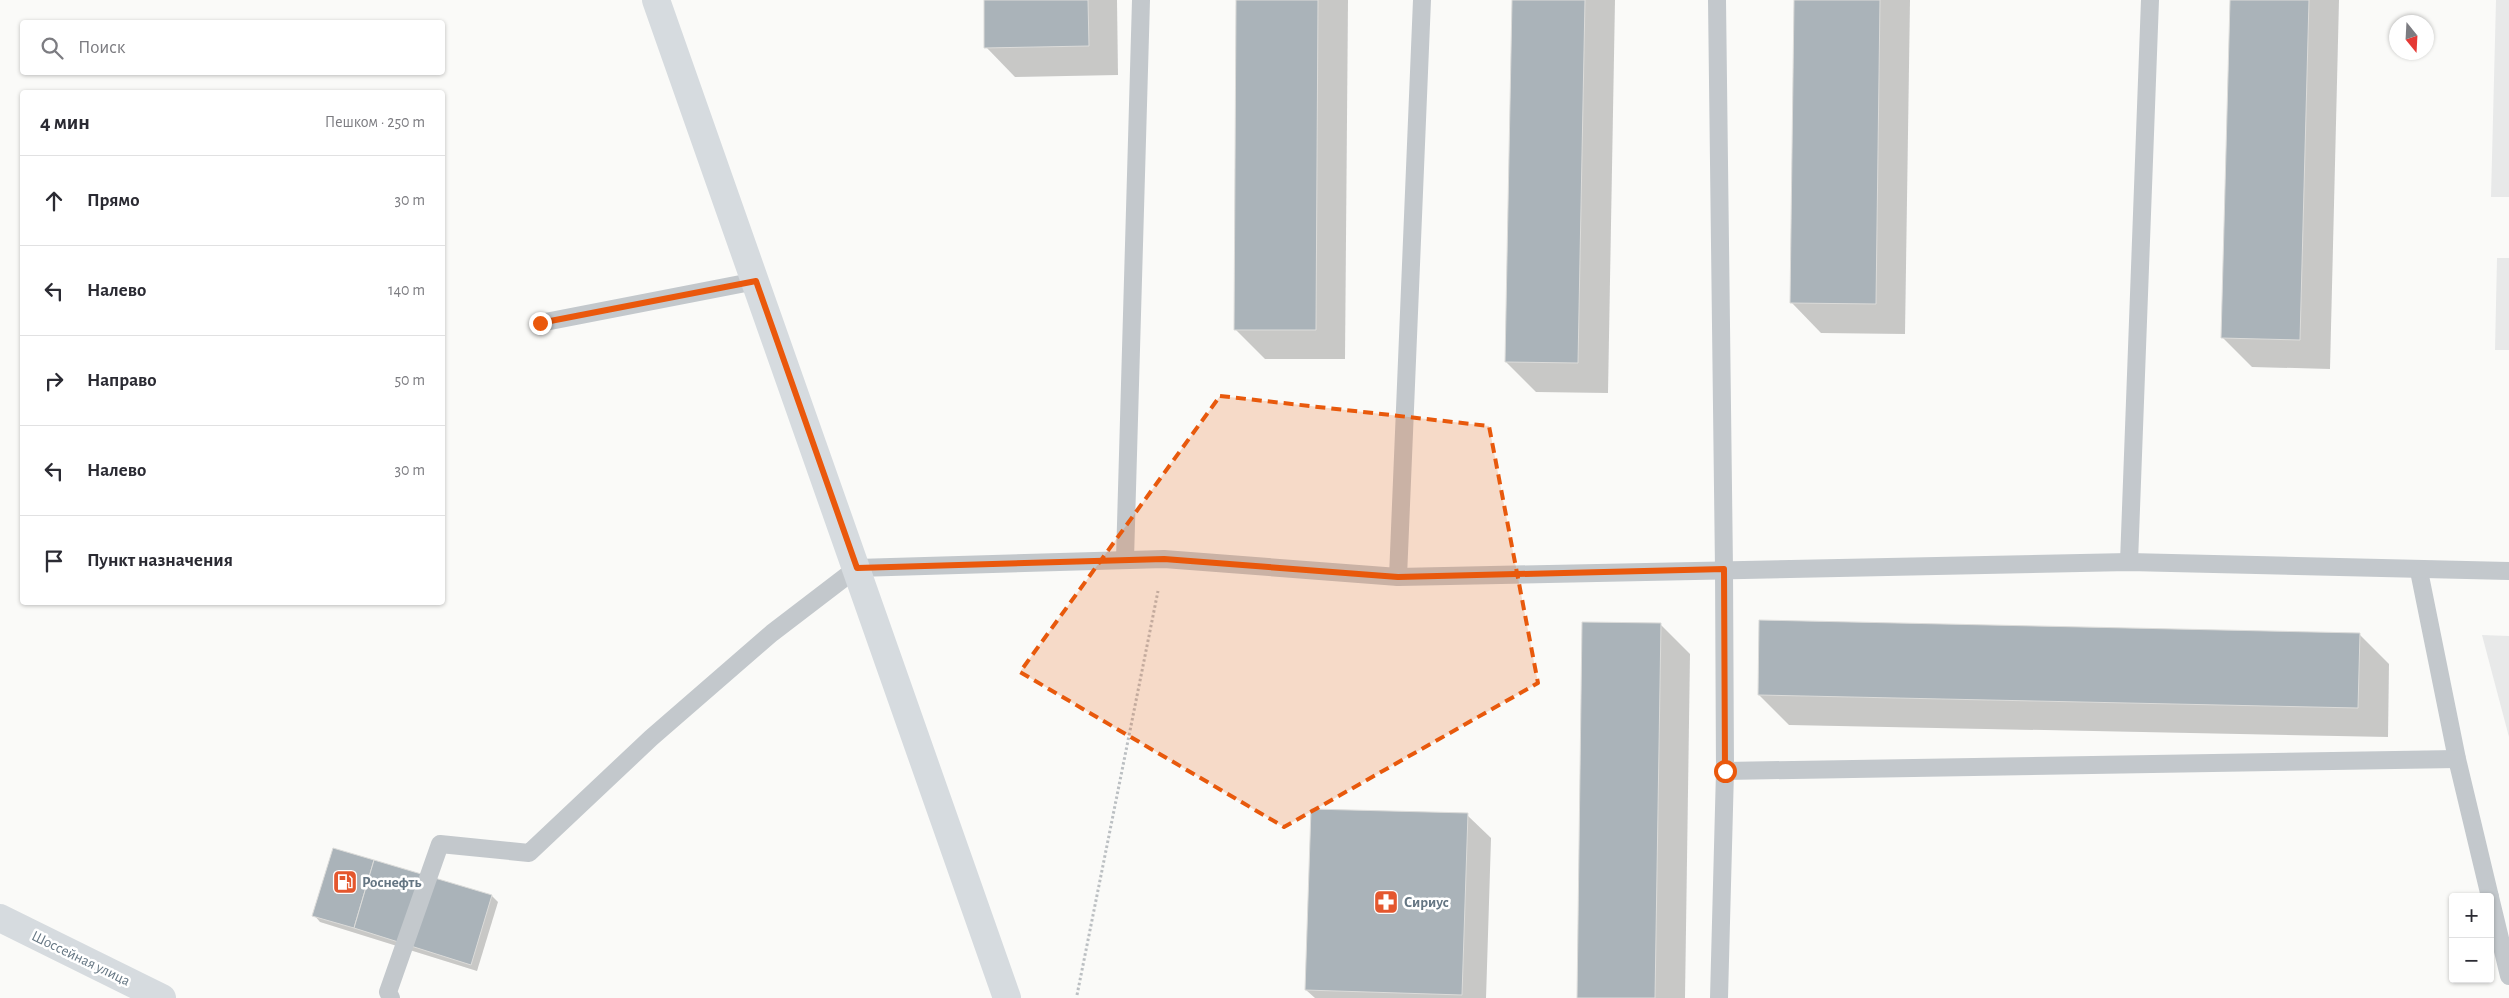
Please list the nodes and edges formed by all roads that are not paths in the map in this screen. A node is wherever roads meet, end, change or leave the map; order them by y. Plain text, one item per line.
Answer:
1 (656, 0) edge
2 (1141, 0) edge
3 (1422, 0) edge
4 (1717, 0) edge
5 (2150, 0) edge
6 (756, 281) junction
7 (540, 323) dead end
8 (1125, 559) junction
9 (2129, 562) junction
10 (857, 568) junction
11 (1724, 569) junction
12 (2419, 571) junction
13 (2509, 572) edge
14 (1398, 577) junction
15 (2457, 759) junction
16 (1725, 771) junction
17 (2489, 893) edge
18 (2494, 914) edge
19 (0, 918) edge
20 (2509, 976) edge
21 (162, 998) edge
22 (391, 998) edge
23 (1007, 998) edge
24 (1719, 998) edge

1 - 6 street
2 - 8 lane
3 - 14 lane
4 - 11 lane
5 - 9 lane
6 - 7 lane
6 - 10 street
8 - 10 lane
8 - 14 lane
9 - 11 lane
9 - 12 lane
10 - 22 lane
10 - 23 street
11 - 14 lane
11 - 16 lane
12 - 13 lane
12 - 15 lane
15 - 16 lane
15 - 17 lane
16 - 24 lane
18 - 20 lane
19 - 21 street, Шоссейная улица

